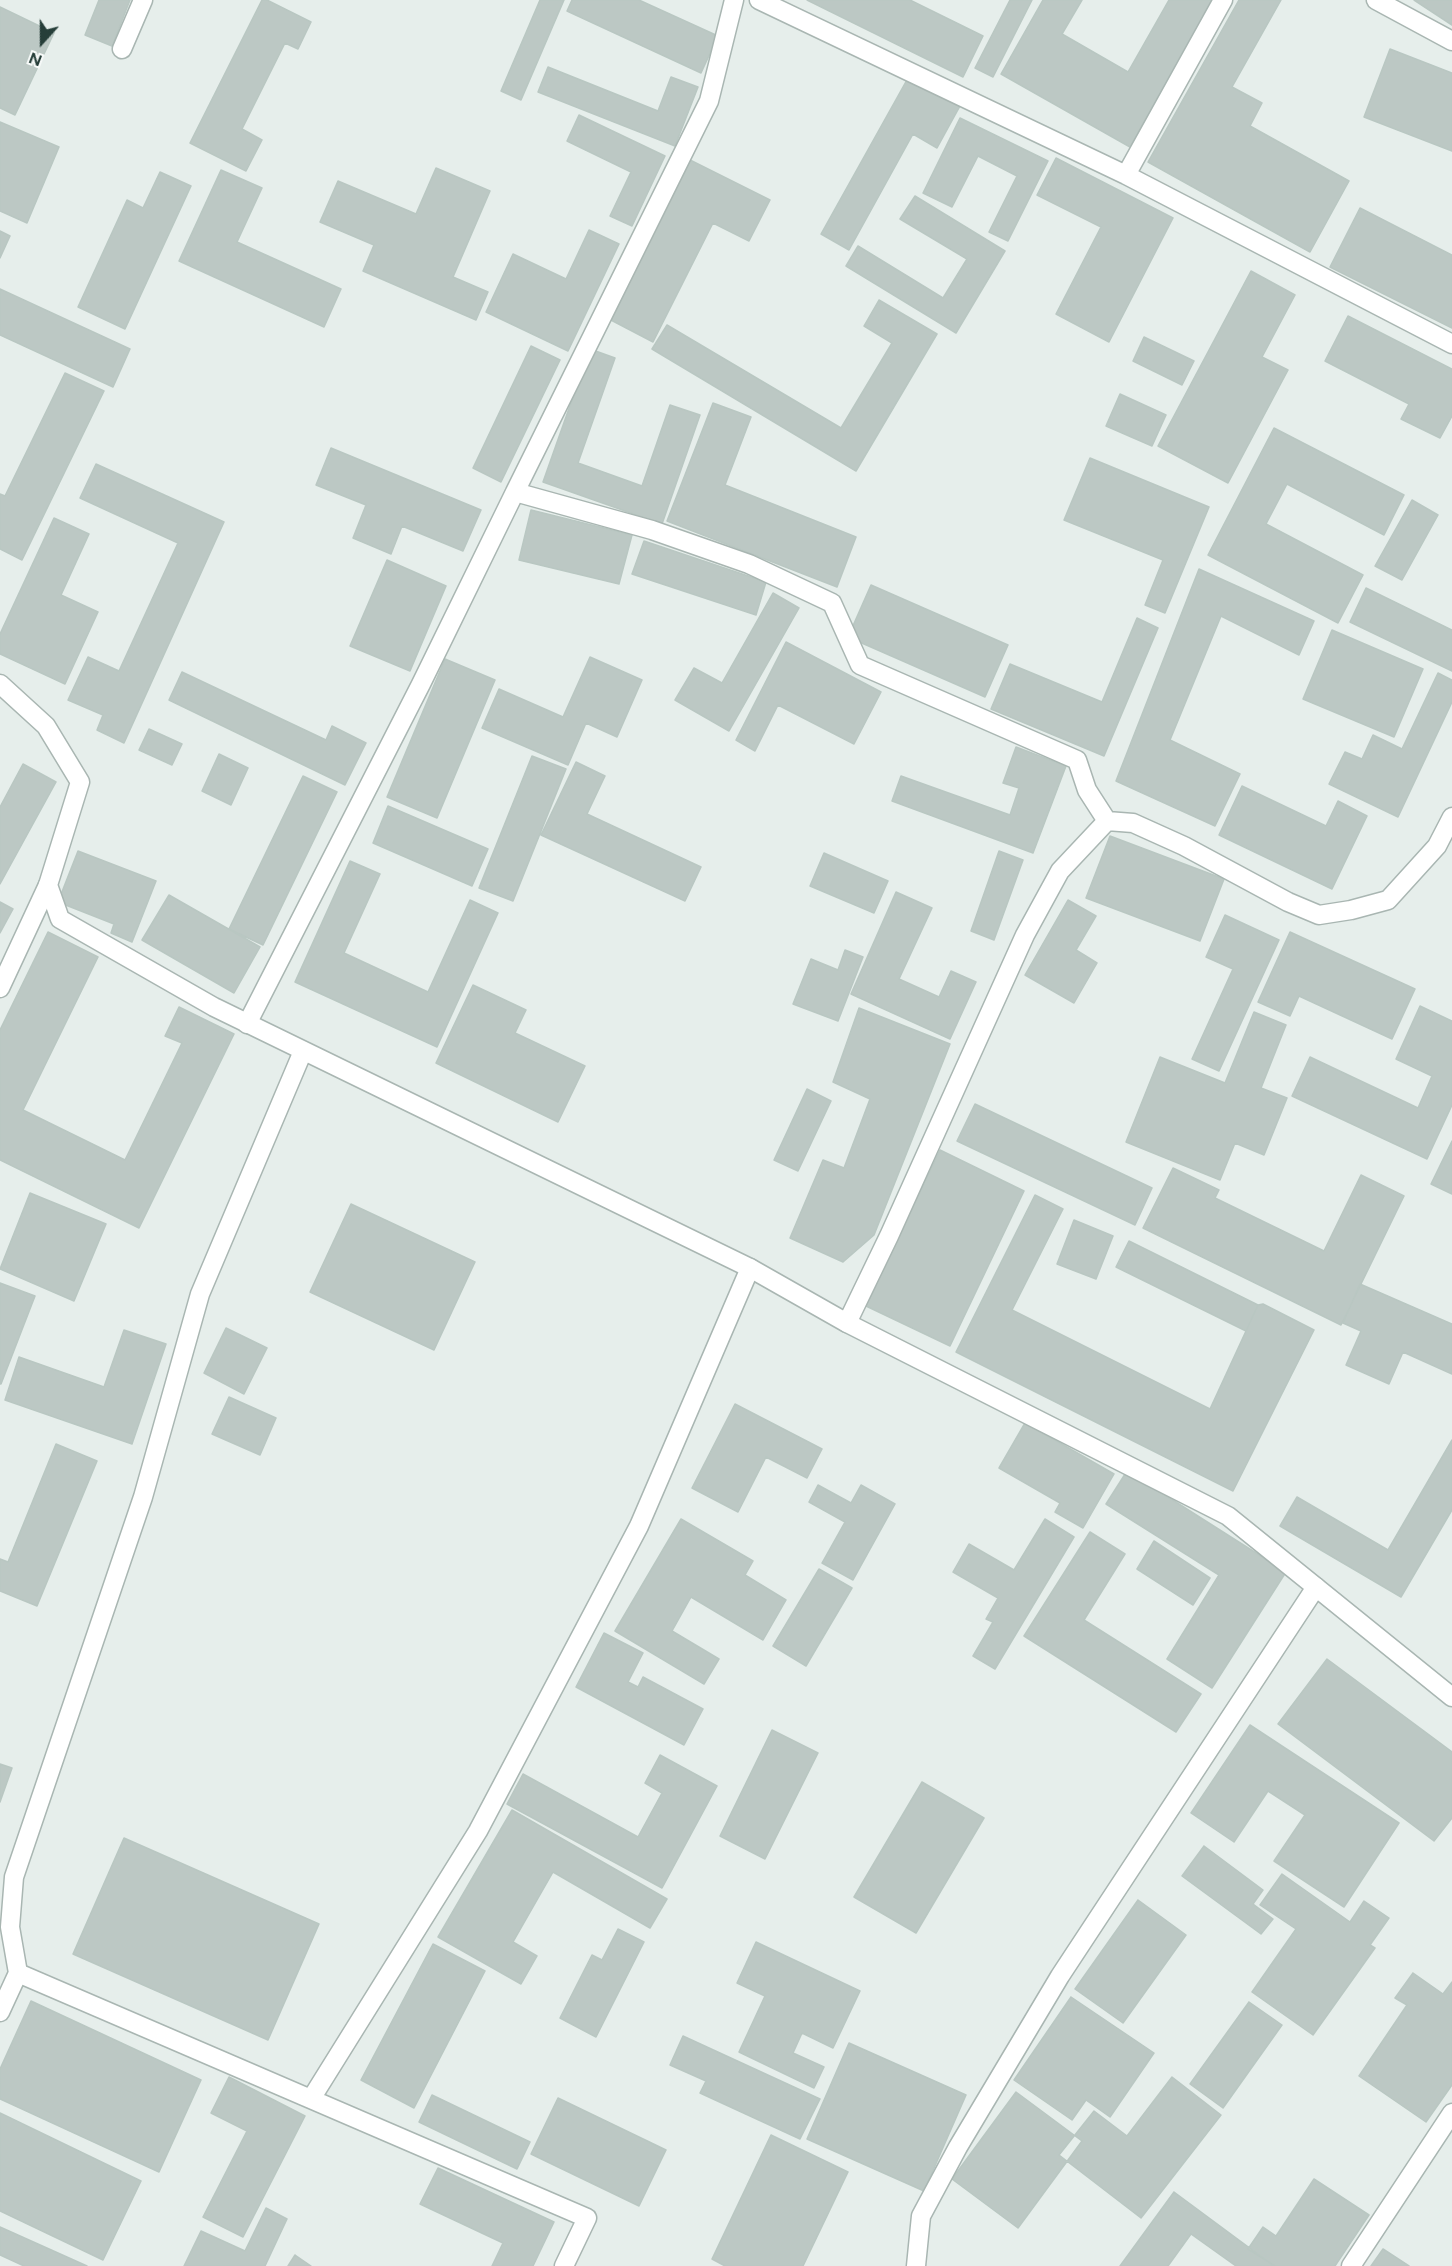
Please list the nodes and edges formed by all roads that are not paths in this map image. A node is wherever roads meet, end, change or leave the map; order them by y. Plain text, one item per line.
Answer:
1 (143, 0) edge
2 (734, 0) edge
3 (759, 0) edge
4 (1223, 0) edge
5 (1376, 0) edge
6 (1452, 41) edge
7 (122, 49) dead end
8 (1126, 175) junction
9 (1452, 344) edge
10 (515, 492) junction
11 (0, 684) edge
12 (1452, 817) edge
13 (1107, 821) junction
14 (48, 885) junction
15 (0, 988) edge
16 (247, 1024) junction
17 (303, 1051) junction
18 (750, 1268) junction
19 (847, 1323) junction
20 (1316, 1587) junction
21 (1452, 1697) edge
22 (18, 1973) junction
23 (0, 2012) edge
24 (311, 2099) junction
25 (1452, 2113) edge
26 (564, 2266) edge
27 (916, 2266) edge
28 (1351, 2266) edge

1 - 7 street
2 - 10 street
3 - 8 street
4 - 8 street
5 - 6 street
8 - 9 street
10 - 13 street
10 - 16 street
11 - 14 street
12 - 13 street
13 - 19 street
14 - 15 street
14 - 16 street
16 - 17 street
17 - 18 street
17 - 22 street
18 - 19 street
18 - 24 street
19 - 20 street
20 - 21 street
20 - 27 street
22 - 23 street
22 - 24 street
24 - 26 street
25 - 28 street

